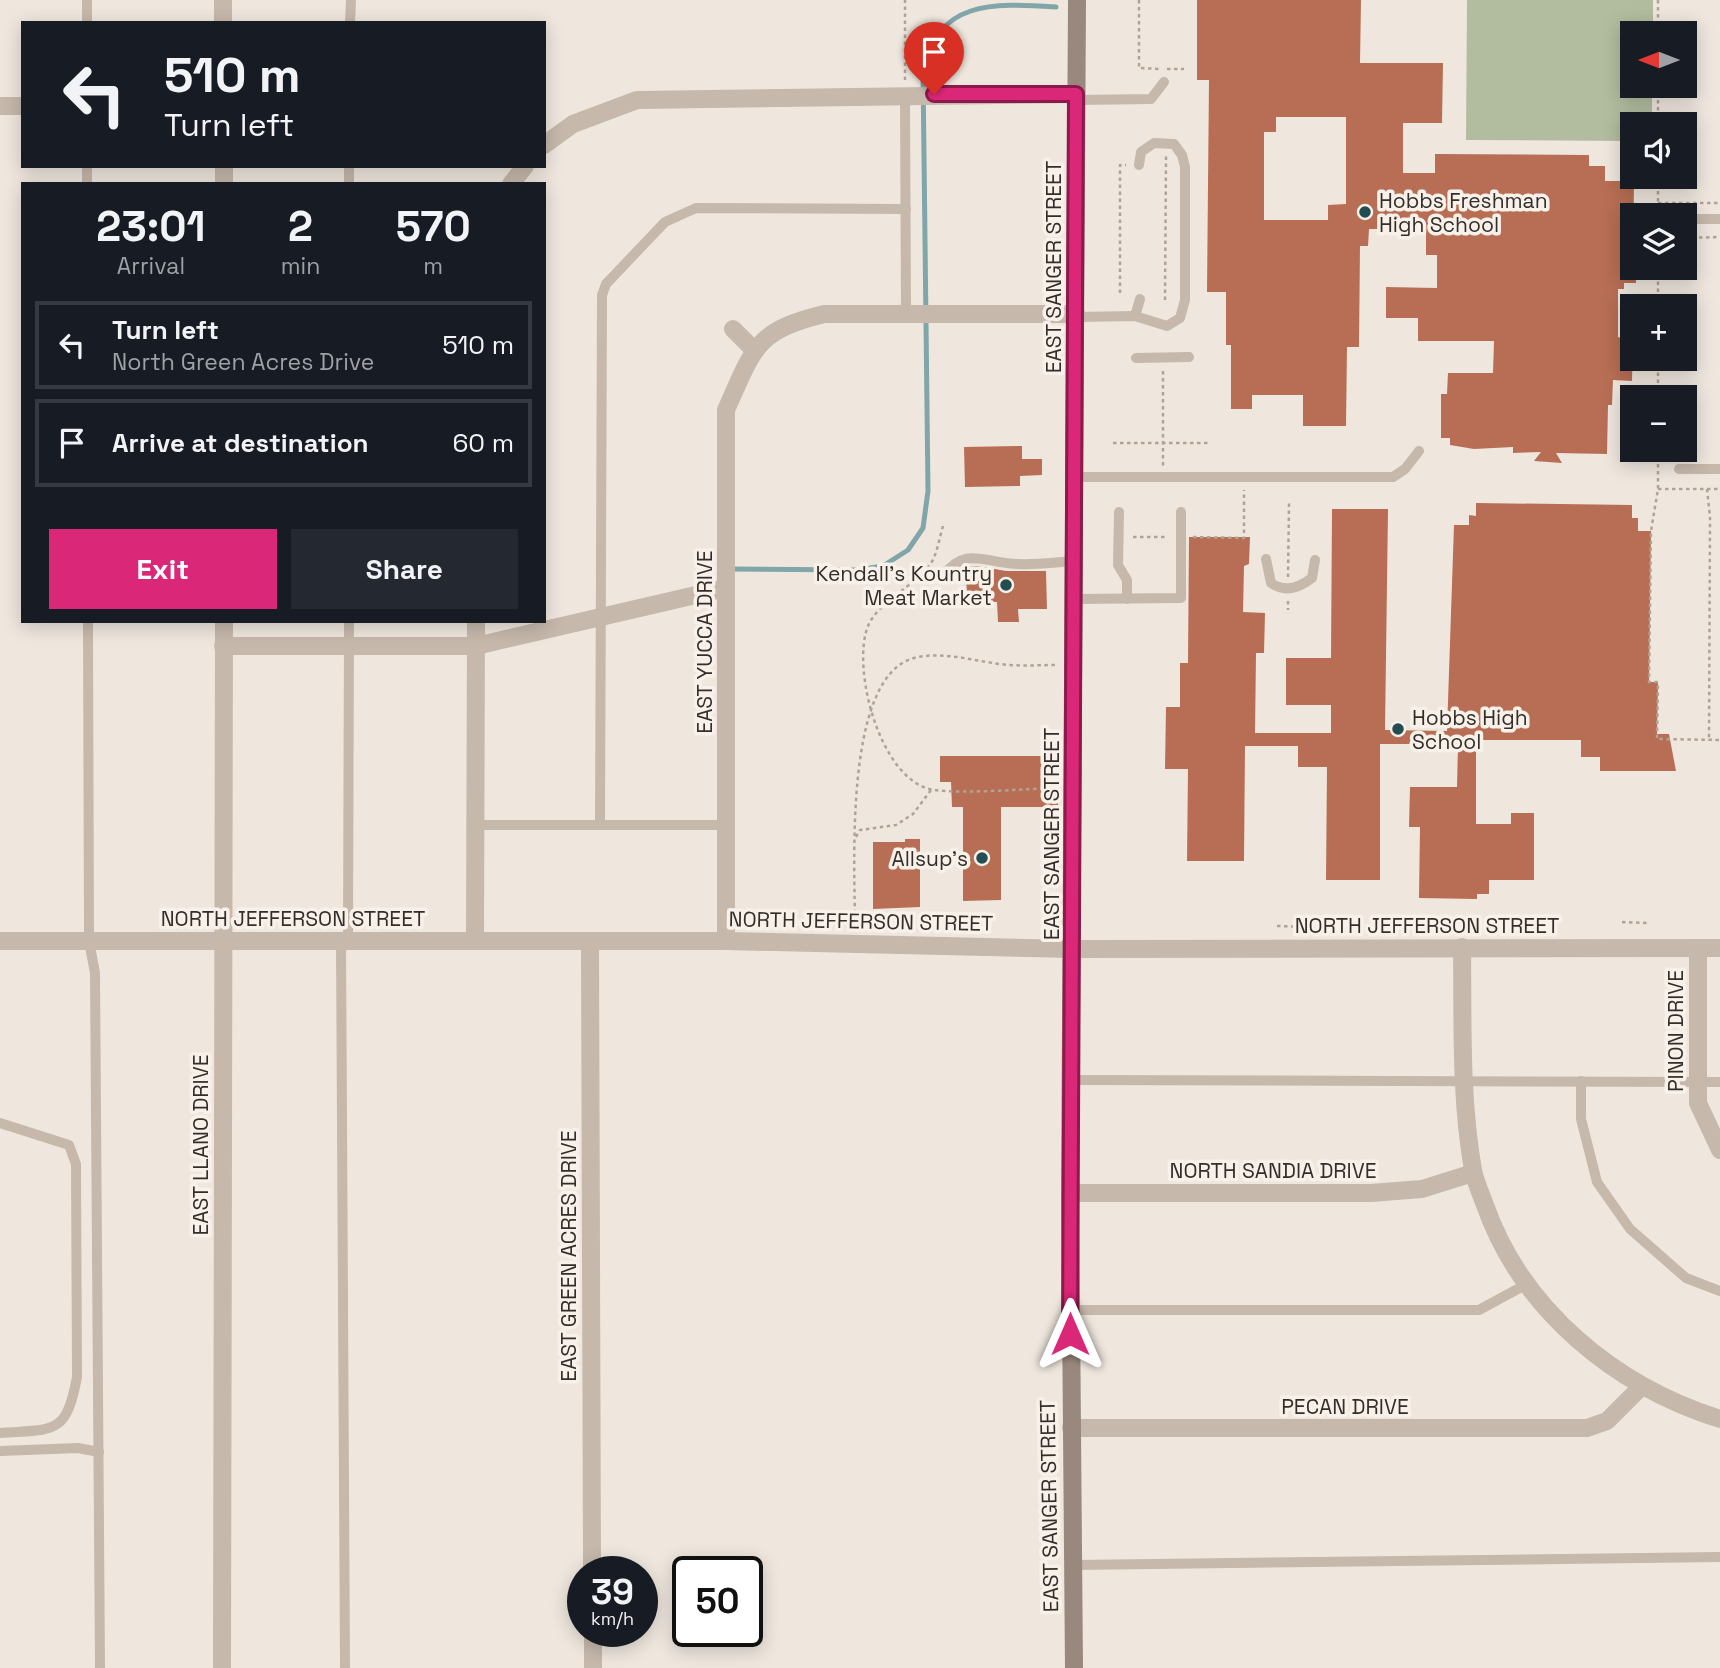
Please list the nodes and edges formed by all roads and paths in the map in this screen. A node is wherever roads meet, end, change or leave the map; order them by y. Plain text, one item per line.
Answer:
1 (87, 0) edge
2 (223, 0) edge
3 (351, 0) edge
4 (905, 0) edge
5 (1077, 0) edge
6 (1139, 0) edge
7 (1658, 0) edge
8 (87, 21) edge
9 (223, 21) edge
10 (350, 21) edge
11 (1658, 21) edge
12 (1184, 69) dead end
13 (1164, 82) dead end
14 (920, 95) junction
15 (1076, 97) junction
16 (0, 106) edge
17 (21, 106) edge
18 (1167, 141) junction
19 (546, 144) edge
20 (1136, 165) joint
21 (524, 168) edge
22 (513, 182) edge
23 (1658, 189) edge
24 (1658, 202) joint
25 (1720, 202) edge
26 (906, 209) junction
27 (1697, 219) edge
28 (1720, 219) edge
29 (1697, 237) edge
30 (1720, 237) edge
31 (1120, 293) dead end
32 (1140, 299) dead end
33 (1166, 300) dead end
34 (921, 314) junction
35 (1076, 316) junction
36 (1135, 316) junction
37 (733, 329) dead end
38 (753, 349) junction
39 (1136, 358) dead end
40 (1163, 358) junction
41 (1189, 358) dead end
42 (1112, 443) dead end
43 (1163, 443) junction
44 (1211, 443) dead end
45 (1419, 452) dead end
46 (1658, 462) edge
47 (1679, 469) dead end
48 (1720, 469) edge
49 (1075, 477) junction
50 (1163, 477) junction
51 (1244, 483) dead end
52 (1658, 489) junction
53 (1707, 489) junction
54 (1720, 489) edge
55 (1289, 503) dead end
56 (1118, 512) dead end
57 (1181, 512) dead end
58 (943, 526) dead end
59 (1127, 537) dead end
60 (1181, 537) junction
61 (1266, 559) dead end
62 (1315, 560) dead end
63 (1074, 561) junction
64 (942, 577) dead end
65 (726, 588) junction
66 (1288, 588) junction
67 (1074, 599) junction
68 (1127, 599) junction
69 (1288, 610) dead end
70 (601, 615) junction
71 (88, 623) edge
72 (223, 623) edge
73 (349, 623) edge
74 (476, 623) edge
75 (223, 646) junction
76 (349, 646) junction
77 (477, 646) junction
78 (1074, 664) junction
79 (872, 710) junction
80 (1709, 740) junction
81 (1720, 740) edge
82 (1074, 788) junction
83 (931, 790) junction
84 (476, 825) junction
85 (600, 825) junction
86 (726, 825) junction
87 (855, 838) junction
88 (1622, 922) dead end
89 (1648, 923) dead end
90 (1277, 926) dead end
91 (1308, 927) dead end
92 (475, 940) junction
93 (0, 941) edge
94 (89, 941) junction
95 (223, 941) junction
96 (345, 941) junction
97 (590, 941) junction
98 (726, 941) junction
99 (855, 944) junction
100 (1462, 947) junction
101 (1698, 948) junction
102 (1720, 948) edge
103 (1073, 949) junction
104 (1071, 1080) junction
105 (1581, 1081) junction
106 (1698, 1082) junction
107 (1720, 1082) edge
108 (1464, 1083) junction
109 (0, 1124) edge
110 (1720, 1150) edge
111 (1474, 1173) junction
112 (1070, 1193) junction
113 (1527, 1284) junction
114 (1720, 1291) edge
115 (1070, 1310) junction
116 (1642, 1386) junction
117 (1720, 1419) edge
118 (1071, 1428) junction
119 (0, 1433) edge
120 (0, 1451) edge
121 (99, 1452) junction
122 (592, 1556) edge
123 (1720, 1557) edge
124 (1073, 1564) junction
125 (593, 1647) edge
126 (100, 1668) edge
127 (222, 1668) edge
128 (345, 1668) edge
129 (593, 1668) edge
130 (1074, 1668) edge

1 - 8 lane
2 - 9 street
3 - 10 lane
4 - 14 path
5 - 15 main road, EAST SANGER STREET
6 - 12 path
7 - 11 path
13 - 15 lane
14 - 15 street
14 - 19 street
14 - 26 lane
15 - 35 main road, EAST SANGER STREET
16 - 17 street
18 - 20 lane
18 - 33 path
18 - 36 lane
20 - 31 path
21 - 22 street
23 - 24 path
24 - 25 path
26 - 34 lane
26 - 70 lane
27 - 28 lane
29 - 30 path
32 - 36 lane
34 - 35 street
34 - 38 street
35 - 36 lane
35 - 49 main road, EAST SANGER STREET
37 - 38 street
38 - 65 street, EAST YUCCA DRIVE
39 - 40 lane
40 - 41 lane
40 - 43 path
42 - 43 path
43 - 44 path
43 - 50 path
45 - 50 lane
46 - 52 path
47 - 48 lane
49 - 50 lane
49 - 63 main road, EAST SANGER STREET
51 - 60 path
52 - 53 path
52 - 80 path
53 - 54 path
53 - 80 path
55 - 66 path
56 - 68 lane
57 - 60 lane
58 - 79 path
59 - 60 path
60 - 68 lane
61 - 66 lane
62 - 66 lane
63 - 64 lane
63 - 67 main road, EAST SANGER STREET
65 - 70 street
65 - 86 street, EAST YUCCA DRIVE
66 - 69 path
67 - 68 lane
67 - 78 main road, EAST SANGER STREET
70 - 77 street
70 - 85 lane
71 - 94 lane
72 - 75 street, EAST LLANO DRIVE
73 - 76 lane
74 - 77 street
75 - 76 street
75 - 95 street, EAST LLANO DRIVE
76 - 77 street
76 - 96 lane
77 - 84 street
78 - 79 path
78 - 82 main road, EAST SANGER STREET
79 - 83 path
79 - 87 path
80 - 81 path
82 - 83 path
82 - 103 main road, EAST SANGER STREET
83 - 87 path
84 - 85 lane
84 - 92 street
85 - 86 lane
86 - 98 street, EAST YUCCA DRIVE
87 - 99 path
88 - 89 path
90 - 91 path
92 - 96 street, NORTH JEFFERSON STREET
92 - 97 street, NORTH JEFFERSON STREET
93 - 94 street, NORTH JEFFERSON STREET
94 - 95 street, NORTH JEFFERSON STREET
94 - 121 lane
95 - 96 street, NORTH JEFFERSON STREET
95 - 127 street, EAST LLANO DRIVE
96 - 128 lane
97 - 98 street, NORTH JEFFERSON STREET
97 - 122 street, EAST GREEN ACRES DRIVE
98 - 99 street, NORTH JEFFERSON STREET
99 - 103 street, NORTH JEFFERSON STREET
100 - 101 street, NORTH JEFFERSON STREET
100 - 103 street, NORTH JEFFERSON STREET
100 - 108 street
101 - 102 street, NORTH JEFFERSON STREET
101 - 106 street, PINON DRIVE
103 - 104 main road, EAST SANGER STREET
104 - 108 lane
104 - 112 main road, EAST SANGER STREET
105 - 106 lane
105 - 108 lane
105 - 114 lane
106 - 107 lane
106 - 110 street, PINON DRIVE
108 - 111 street
109 - 119 lane
111 - 112 street, NORTH SANDIA DRIVE
111 - 113 street
112 - 115 main road, EAST SANGER STREET
113 - 115 lane
113 - 116 street
115 - 118 main road, EAST SANGER STREET
116 - 117 street
116 - 118 street, PECAN DRIVE
118 - 124 main road, EAST SANGER STREET
120 - 121 lane
121 - 126 lane
123 - 124 lane
124 - 130 main road, EAST SANGER STREET
125 - 129 street

